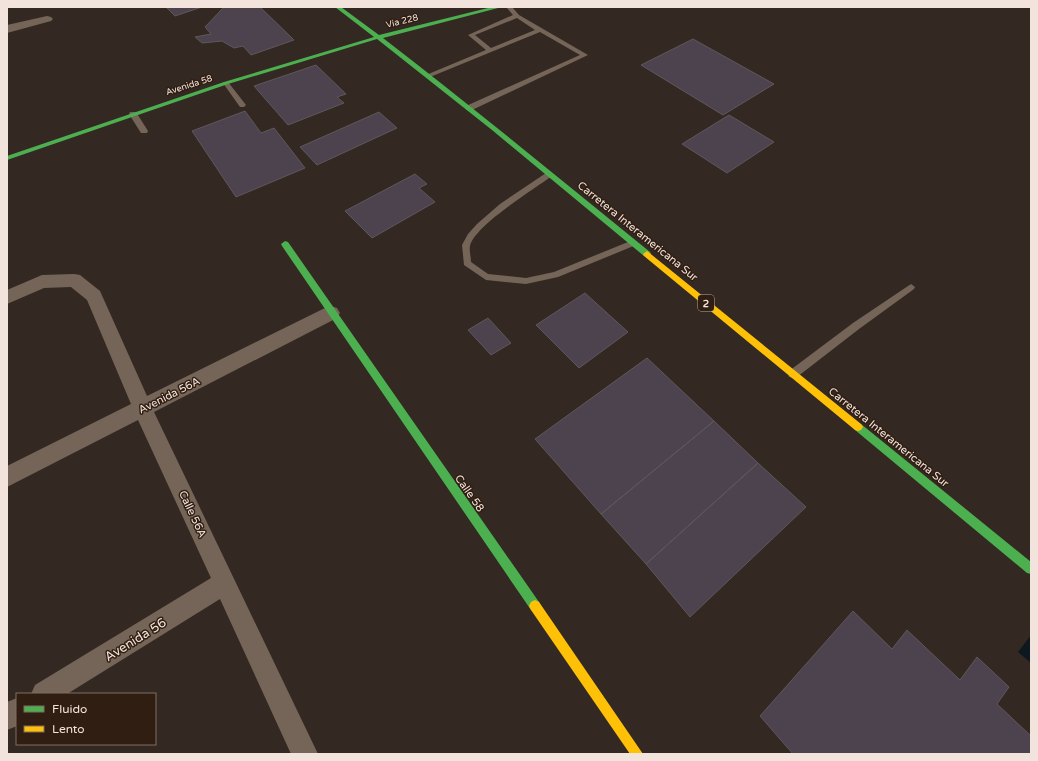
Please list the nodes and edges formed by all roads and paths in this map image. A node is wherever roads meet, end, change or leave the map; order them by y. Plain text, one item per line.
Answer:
1 (338, 7) edge
2 (499, 7) edge
3 (508, 7) edge
4 (517, 16) junction
5 (47, 19) dead end
6 (7, 29) edge
7 (540, 30) junction
8 (379, 38) junction
9 (491, 51) junction
10 (428, 76) junction
11 (226, 83) junction
12 (242, 105) dead end
13 (468, 108) junction
14 (133, 114) junction
15 (144, 131) dead end
16 (7, 158) edge
17 (549, 174) junction
18 (633, 243) junction
19 (285, 244) dead end
20 (911, 287) dead end
21 (7, 297) edge
22 (331, 313) junction
23 (793, 374) junction
24 (143, 409) junction
25 (7, 476) edge
26 (1031, 569) edge
27 (225, 583) junction
28 (46, 693) edge
29 (16, 712) edge
30 (7, 717) edge
31 (305, 754) edge
32 (637, 754) edge

1 - 8 main road, Carretera Interamericana Sur / 2
2 - 8 main road, Vía 228
3 - 4 lane
4 - 7 lane
4 - 9 lane
5 - 6 street
7 - 9 lane
7 - 13 lane
8 - 10 main road, Carretera Interamericana Sur / 2
8 - 11 main road, Avenida 58
9 - 10 lane
10 - 13 main road, Carretera Interamericana Sur / 2
11 - 12 lane
11 - 14 main road, Avenida 58
13 - 17 main road, Carretera Interamericana Sur / 2
14 - 15 lane
14 - 16 main road, Avenida 58
17 - 18 main road, Carretera Interamericana Sur / 2
17 - 18 lane
18 - 23 main road, Carretera Interamericana Sur / 2
19 - 22 main road, Calle 58
20 - 23 lane
21 - 24 street, Calle 56A
22 - 24 street, Avenida 56A
22 - 32 main road, Calle 58
23 - 26 main road, Carretera Interamericana Sur / 2
24 - 25 street, Avenida 56A
24 - 27 street, Calle 56A
27 - 28 street, Avenida 56
27 - 31 street, Calle 56A
29 - 30 street

